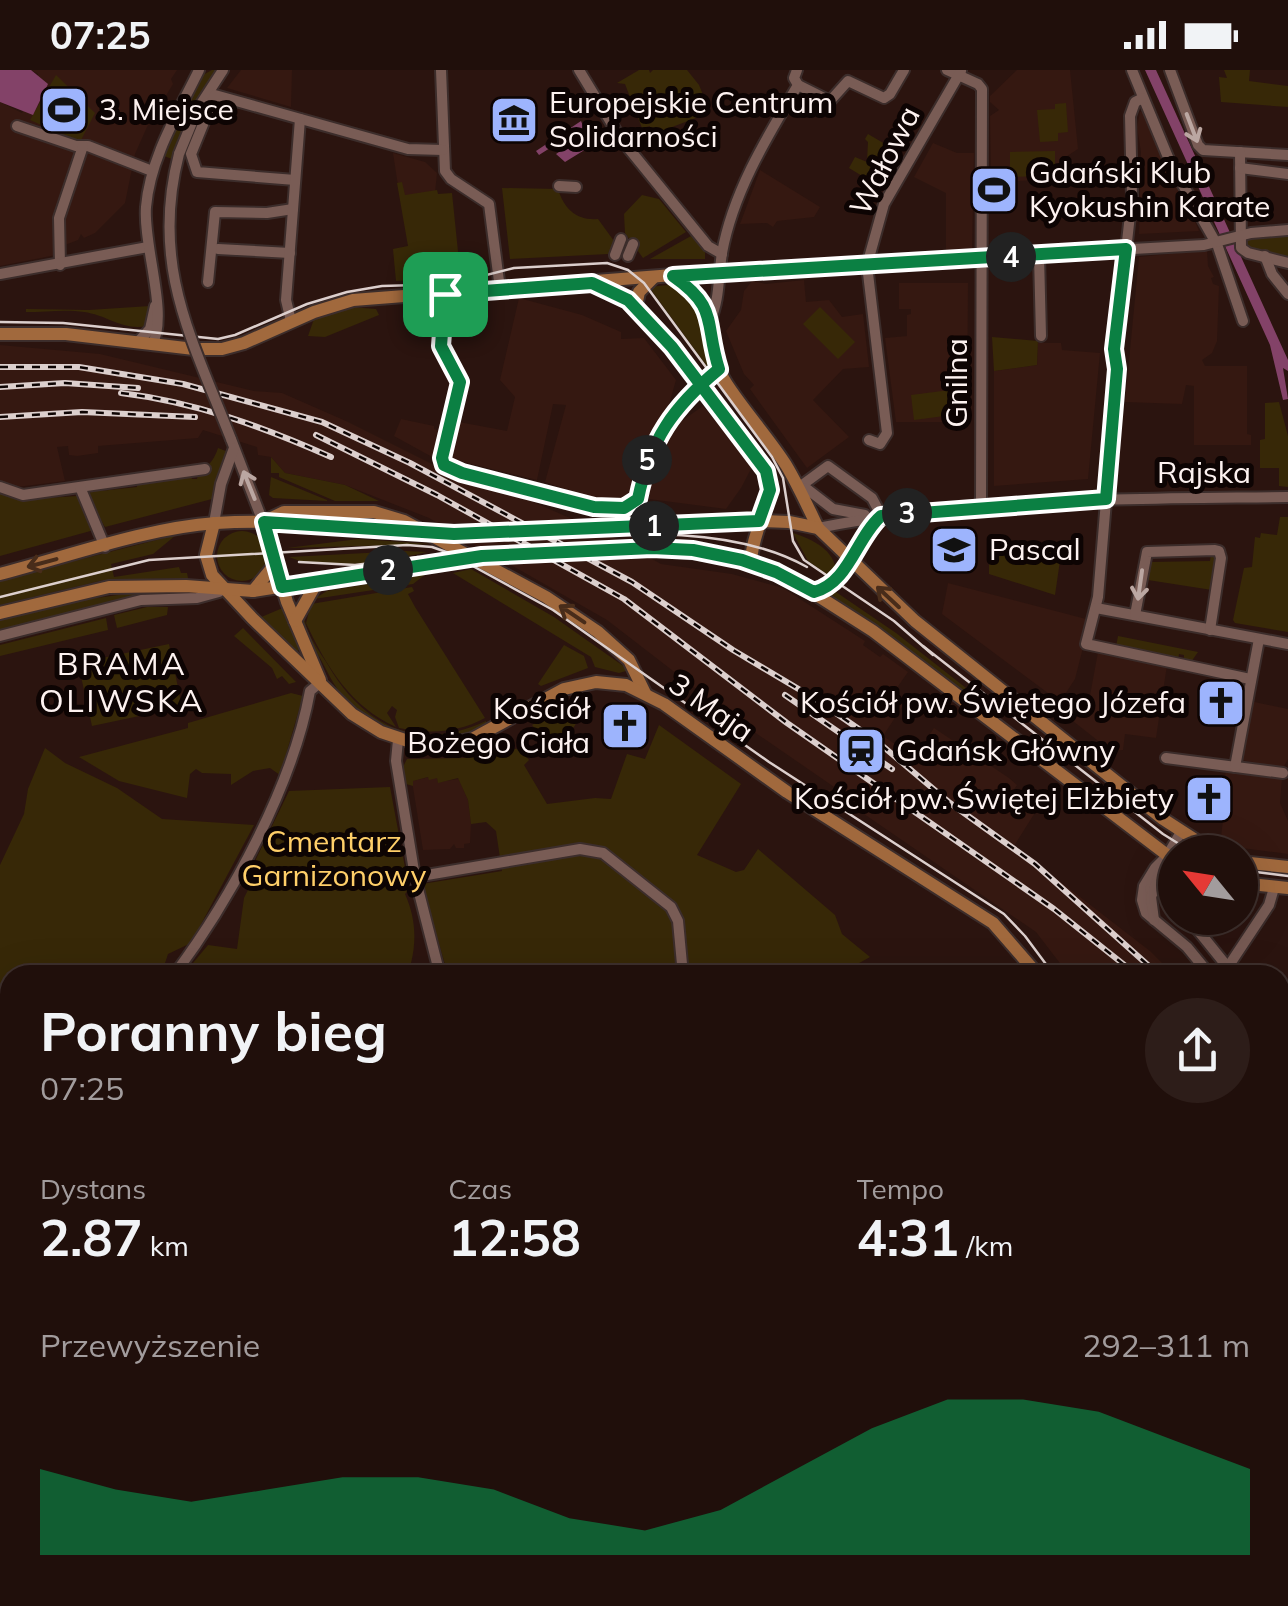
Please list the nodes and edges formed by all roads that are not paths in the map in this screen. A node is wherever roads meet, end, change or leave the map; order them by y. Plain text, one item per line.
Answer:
1 (199, 70) edge
2 (223, 70) edge
3 (441, 70) edge
4 (579, 70) edge
5 (797, 70) edge
6 (904, 70) edge
7 (946, 70) edge
8 (1132, 70) edge
9 (1170, 70) edge
10 (960, 72) edge
11 (798, 84) junction
12 (1143, 98) junction
13 (300, 118) junction
14 (17, 126) dead end
15 (82, 146) junction
16 (444, 150) junction
17 (1240, 152) junction
18 (1288, 155) edge
19 (1240, 168) junction
20 (152, 172) junction
21 (1288, 174) edge
22 (295, 180) junction
23 (558, 186) dead end
24 (576, 187) dead end
25 (293, 209) junction
26 (1288, 230) edge
27 (621, 239) dead end
28 (1226, 241) junction
29 (634, 244) dead end
30 (148, 247) junction
31 (218, 249) dead end
32 (1126, 249) junction
33 (290, 253) junction
34 (615, 254) dead end
35 (722, 254) junction
36 (1040, 255) junction
37 (628, 256) dead end
38 (1265, 256) junction
39 (983, 260) junction
40 (1288, 263) edge
41 (60, 265) junction
42 (867, 265) junction
43 (722, 272) junction
44 (0, 274) edge
45 (673, 276) junction
46 (654, 277) junction
47 (208, 282) dead end
48 (592, 283) junction
49 (500, 288) junction
50 (445, 294) junction
51 (1288, 294) edge
52 (636, 306) junction
53 (291, 321) junction
54 (1243, 321) dead end
55 (710, 322) junction
56 (0, 334) edge
57 (1041, 336) dead end
58 (144, 344) junction
59 (719, 369) junction
60 (701, 383) junction
61 (869, 440) dead end
62 (233, 444) junction
63 (205, 469) dead end
64 (80, 486) junction
65 (0, 488) edge
66 (798, 488) junction
67 (1288, 497) edge
68 (1106, 499) junction
69 (981, 508) junction
70 (881, 516) junction
71 (759, 521) junction
72 (264, 522) junction
73 (214, 523) junction
74 (818, 528) junction
75 (105, 546) junction
76 (854, 554) junction
77 (752, 562) junction
78 (276, 563) junction
79 (0, 574) edge
80 (317, 582) junction
81 (282, 587) junction
82 (225, 590) junction
83 (253, 591) junction
84 (814, 592) junction
85 (1096, 608) junction
86 (0, 613) edge
87 (1136, 615) junction
88 (296, 622) junction
89 (1210, 630) junction
90 (0, 636) edge
91 (1259, 639) junction
92 (1288, 644) edge
93 (308, 648) junction
94 (295, 660) junction
95 (1250, 679) junction
96 (321, 682) junction
97 (646, 692) junction
98 (398, 740) junction
99 (1166, 758) dead end
100 (1235, 767) junction
101 (1283, 773) dead end
102 (1181, 832) junction
103 (1180, 835) edge
104 (1186, 835) edge
105 (1158, 848) edge
106 (1258, 864) edge
107 (1288, 867) edge
108 (415, 878) junction
109 (1158, 878) edge
110 (1149, 888) junction
111 (1158, 891) edge
112 (1278, 891) edge
113 (1202, 935) edge
114 (181, 965) edge
115 (437, 965) edge
116 (682, 965) edge
117 (1030, 965) edge
118 (1202, 965) edge
119 (1226, 965) edge
120 (1234, 965) edge

1 - 20 street
2 - 62 street, bridge
3 - 16 street
4 - 35 street
5 - 11 street
6 - 11 street
7 - 10 street
8 - 12 street
9 -> 17 street
10 - 39 street, Gnilna
10 - 42 street, Wałowa
11 - 35 street
12 - 28 street
12 - 32 street
13 - 16 street
13 - 22 street
13 - 22 street
14 - 15 street
15 - 20 street
15 - 41 street
16 - 49 street
17 - 18 street
17 - 19 street
19 - 21 street
19 - 28 street
20 - 30 street
22 - 25 street
23 - 24 street
25 - 33 street
25 - 47 street
26 - 28 street
27 - 34 street
28 - 32 street
28 - 38 street
28 - 54 street
29 - 37 street
30 - 41 street
30 - 58 street
31 - 33 street
32 - 36 street
32 - 68 street
33 - 53 street
35 - 43 street
36 - 39 street
36 - 57 street
38 - 40 street
38 - 51 street
39 - 42 street
39 - 69 street, Gnilna
41 - 44 street
42 - 43 street
42 - 61 street, Wałowa
43 - 45 street
43 - 55 street
45 - 46 main road
45 - 55 main road
46 - 48 main road
46 - 52 main road
48 - 49 main road
48 - 52 main road
49 - 50 main road
50 - 53 main road
50 - 60 street
52 - 60 main road
53 - 58 main road
55 - 59 main road
56 - 58 main road
59 - 60 main road
59 - 66 main road
60 - 71 main road
72 -> 62 street
62 - 73 street
63 - 64 street
64 - 65 street
64 - 75 street
66 - 70 street
66 - 70 street
66 - 74 main road
67 - 68 street, Rajska
68 - 69 street, Rajska
68 - 85 street
69 - 70 street, Rajska
70 - 74 street, Rajska
70 - 76 street
71 - 72 main road, bridge
71 - 74 main road
71 - 77 main road
72 - 73 main road
72 - 78 main road
97 -> 72 main road
73 - 75 main road
73 - 82 main road
74 - 76 main road
75 -> 79 main road
76 - 84 main road
102 -> 76 main road
77 - 80 main road, bridge
77 - 84 main road
78 - 81 main road, 3 Maja
78 - 83 main road
80 - 81 main road
80 - 88 main road
81 - 83 main road
81 - 88 main road, 3 Maja
82 - 83 main road
82 - 86 main road
82 - 90 street
82 - 94 main road, 3 Maja
84 - 105 main road
85 - 87 street
85 - 95 street
87 - 89 street
89 -> 87 street
88 - 93 main road, 3 Maja
89 - 91 street
91 - 92 street
91 - 95 street
93 - 94 main road
93 - 96 main road, 3 Maja
94 - 96 main road, 3 Maja
95 - 100 street
96 - 98 main road, 3 Maja
96 - 114 street
97 - 98 main road, 3 Maja
97 - 117 main road, 3 Maja
98 - 108 street
99 - 100 street
100 - 101 street
102 - 103 street
102 - 104 main road
106 - 107 main road
108 - 115 street
108 - 116 street
109 - 110 street
110 - 111 street
110 - 118 street
112 - 120 street
113 - 119 street

